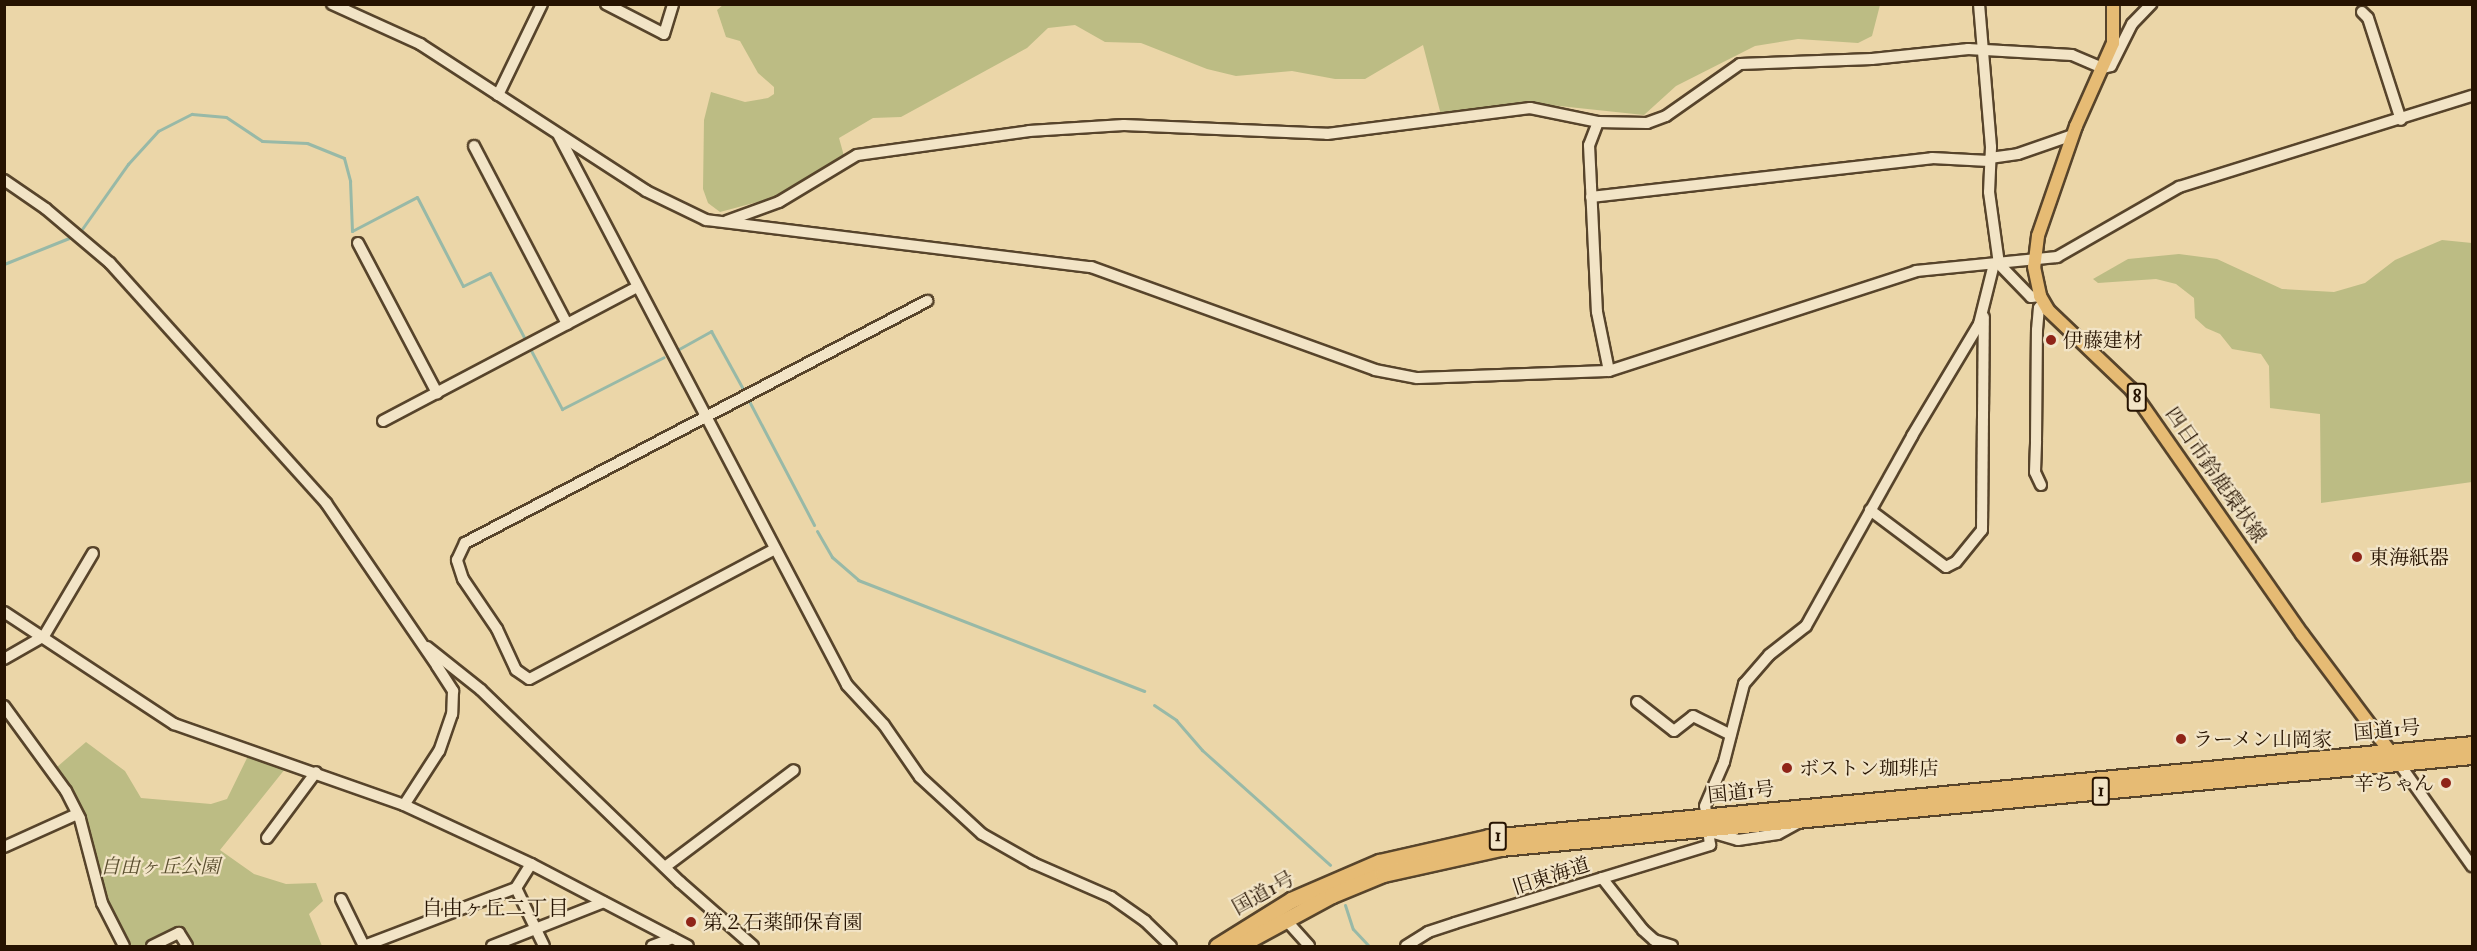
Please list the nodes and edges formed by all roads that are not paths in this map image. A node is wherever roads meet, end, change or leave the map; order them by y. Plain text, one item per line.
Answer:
1 (332, 4) edge
2 (542, 4) edge
3 (606, 4) edge
4 (673, 4) edge
5 (1979, 4) edge
6 (2113, 4) edge
7 (2151, 4) edge
8 (2362, 12) dead end
9 (1984, 49) junction
10 (2103, 68) junction
11 (498, 95) junction
12 (2472, 96) edge
13 (2401, 120) junction
14 (1598, 122) junction
15 (2073, 135) junction
16 (559, 136) junction
17 (474, 146) dead end
18 (1989, 160) junction
19 (4, 180) edge
20 (1591, 197) junction
21 (724, 223) junction
22 (358, 243) dead end
23 (2034, 258) junction
24 (1996, 264) junction
25 (637, 287) junction
26 (2042, 299) junction
27 (927, 301) dead end
28 (1984, 314) junction
29 (567, 324) junction
30 (1609, 371) junction
31 (437, 393) junction
32 (705, 418) junction
33 (383, 421) dead end
34 (2041, 485) dead end
35 (1870, 510) junction
36 (775, 549) junction
37 (93, 554) dead end
38 (4, 612) edge
39 (44, 636) junction
40 (421, 644) junction
41 (4, 659) edge
42 (1637, 702) dead end
43 (4, 706) edge
44 (1731, 735) junction
45 (2472, 744) edge
46 (2393, 756) junction
47 (2472, 756) edge
48 (794, 770) dead end
49 (316, 772) junction
50 (2011, 794) junction
51 (404, 806) junction
52 (77, 814) junction
53 (1803, 820) junction
54 (1707, 831) junction
55 (267, 838) dead end
56 (4, 847) edge
57 (1455, 849) junction
58 (531, 864) junction
59 (2472, 866) edge
60 (665, 867) junction
61 (1602, 878) junction
62 (516, 888) junction
63 (341, 899) dead end
64 (604, 902) junction
65 (1285, 919) junction
66 (536, 929) junction
67 (673, 938) junction
68 (124, 946) edge
69 (152, 946) edge
70 (187, 946) edge
71 (492, 946) edge
72 (544, 946) edge
73 (652, 946) edge
74 (688, 946) edge
75 (753, 946) edge
76 (1171, 946) edge
77 (1217, 946) edge
78 (1238, 946) edge
79 (1309, 946) edge
80 (1406, 946) edge
81 (1672, 946) edge

1 - 11 street
2 - 11 street
3 - 4 street
5 - 9 street
6 - 10 main road
7 - 10 street
8 - 13 street
9 - 10 street
9 - 14 street
9 - 18 street
10 - 15 main road
11 - 16 street
12 - 13 street
13 - 23 street
14 - 20 street
14 - 21 street
15 - 18 street
15 - 23 main road
16 - 21 street
16 - 25 street
17 - 29 street
18 - 20 street
18 - 24 street
19 - 40 street
20 - 30 street
21 - 30 street
22 - 31 street
23 - 24 street
23 - 26 main road
24 - 26 street
24 - 28 street
24 - 30 street
25 - 29 street
25 - 32 street
26 - 34 street
26 - 46 main road, 四日市鈴鹿環状線 / 8
27 - 32 street
28 - 35 street
28 - 35 street
29 - 31 street
31 - 33 street
32 - 36 street
32 - 36 street
35 - 44 street
36 - 76 street
37 - 39 street
38 - 39 street
39 - 41 street
39 - 49 street
40 - 51 street
40 - 60 street
42 - 44 street
43 - 52 street
44 - 54 street
45 - 46 highway, 国道1号 / 1
46 - 47 highway, 国道1号 / 1
46 - 50 highway, 国道1号 / 1
46 - 59 street
48 - 60 street
49 - 51 street
49 - 55 street
50 - 53 highway, 国道1号 / 1
50 - 54 highway, 国道1号 / 1
51 - 58 street
52 - 56 street
52 - 68 street
53 - 54 highway, 国道1号 / 1
53 - 54 street
54 - 57 highway, 国道1号 / 1
54 - 61 street, 旧東海道
57 - 65 highway, 国道1号 / 1
57 - 77 highway, 国道1号 / 1
58 - 62 street
58 - 64 street
60 - 75 street
61 - 80 street, 旧東海道
61 - 81 street
62 - 63 street
62 - 66 street
64 - 66 street
64 - 67 street
65 - 78 highway, 国道1号 / 1
65 - 79 street
66 - 71 street
66 - 72 street
67 - 73 street
67 - 74 street
69 - 70 street

